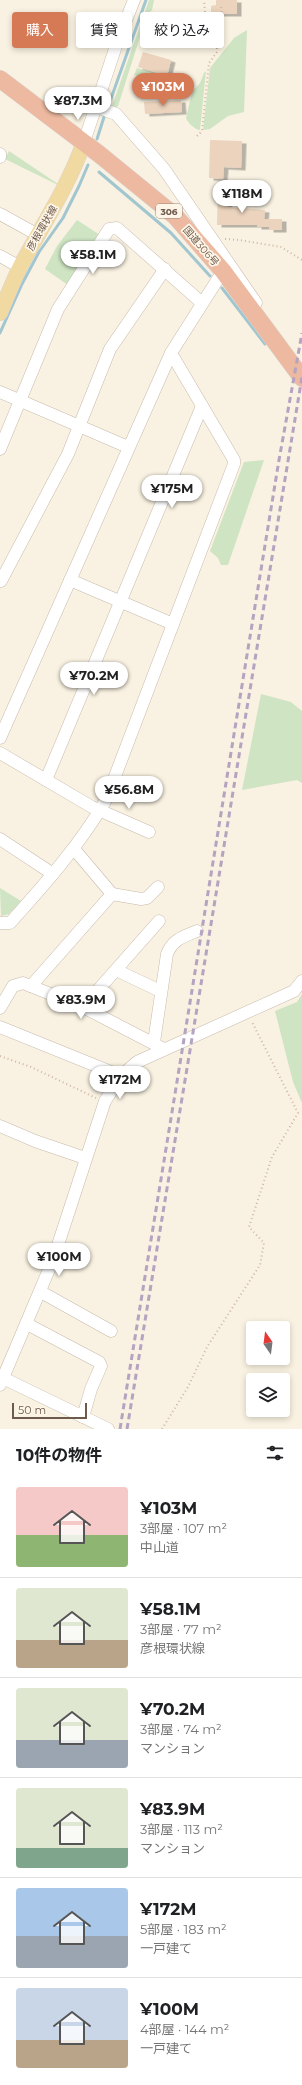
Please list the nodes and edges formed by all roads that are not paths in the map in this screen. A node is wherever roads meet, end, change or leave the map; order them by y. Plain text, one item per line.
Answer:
1 (134, 0) edge
2 (0, 79) edge
3 (97, 107) junction
4 (84, 142) junction
5 (0, 154) edge
6 (0, 157) edge
7 (0, 214) edge
8 (38, 235) junction
9 (0, 256) edge
10 (20, 266) junction
11 (164, 269) junction
12 (223, 272) junction
13 (4, 296) edge
14 (202, 303) junction
15 (0, 313) edge
16 (171, 353) junction
17 (302, 364) edge
18 (302, 378) edge
19 (0, 392) edge
20 (20, 401) junction
21 (202, 406) junction
22 (79, 426) junction
23 (128, 447) junction
24 (0, 449) edge
25 (70, 580) junction
26 (0, 582) edge
27 (120, 602) junction
28 (173, 624) junction
29 (0, 738) edge
30 (0, 753) edge
31 (46, 780) junction
32 (100, 810) junction
33 (149, 832) dead end
34 (0, 839) edge
35 (74, 849) junction
36 (53, 874) junction
37 (158, 887) dead end
38 (112, 894) junction
39 (159, 921) dead end
40 (0, 923) edge
41 (197, 931) dead end
42 (116, 970) junction
43 (302, 981) edge
44 (31, 986) junction
45 (156, 989) dead end
46 (83, 1007) junction
47 (0, 1008) edge
48 (0, 1027) edge
49 (159, 1045) junction
50 (121, 1076) junction
51 (0, 1126) edge
52 (85, 1158) junction
53 (41, 1292) junction
54 (25, 1326) junction
55 (111, 1331) dead end
56 (5, 1359) edge
57 (1, 1381) edge
58 (83, 1417) junction
59 (108, 1429) edge

1 - 3 street
2 - 4 highway, 国道306号 / 306
3 - 4 street
3 - 17 street
4 - 8 main road, 彦根環状線
4 - 12 highway, 国道306号 / 306
5 - 6 street
7 - 8 street
8 - 10 main road, 彦根環状線
9 - 10 street
10 - 13 main road, 彦根環状線
11 - 14 street
11 - 20 street
11 - 22 street
12 - 14 street
12 - 18 highway, 国道306号 / 306
13 - 15 main road, 彦根環状線
14 - 16 street
16 - 21 street
16 - 23 street
19 - 20 street
20 - 22 street
20 - 24 street
21 - 27 street
21 - 28 street
22 - 23 street
22 - 26 street
23 - 25 street
25 - 27 street
25 - 29 street
27 - 28 street
27 - 31 street
28 - 32 street
30 - 31 street
31 - 32 street
32 - 33 street
32 - 35 street
34 - 36 street
35 - 36 street
35 - 38 street
36 - 40 street
37 - 38 street
38 - 44 street
39 - 42 street
41 - 49 street
42 - 45 street
42 - 46 street
43 - 49 street
44 - 46 street
44 - 47 street
46 - 49 street
48 - 50 street
49 - 50 street
50 - 52 street
51 - 52 street
52 - 53 street
53 - 54 street
53 - 55 street
54 - 56 street
54 - 58 street
56 - 57 street
57 - 58 street
58 - 59 street

